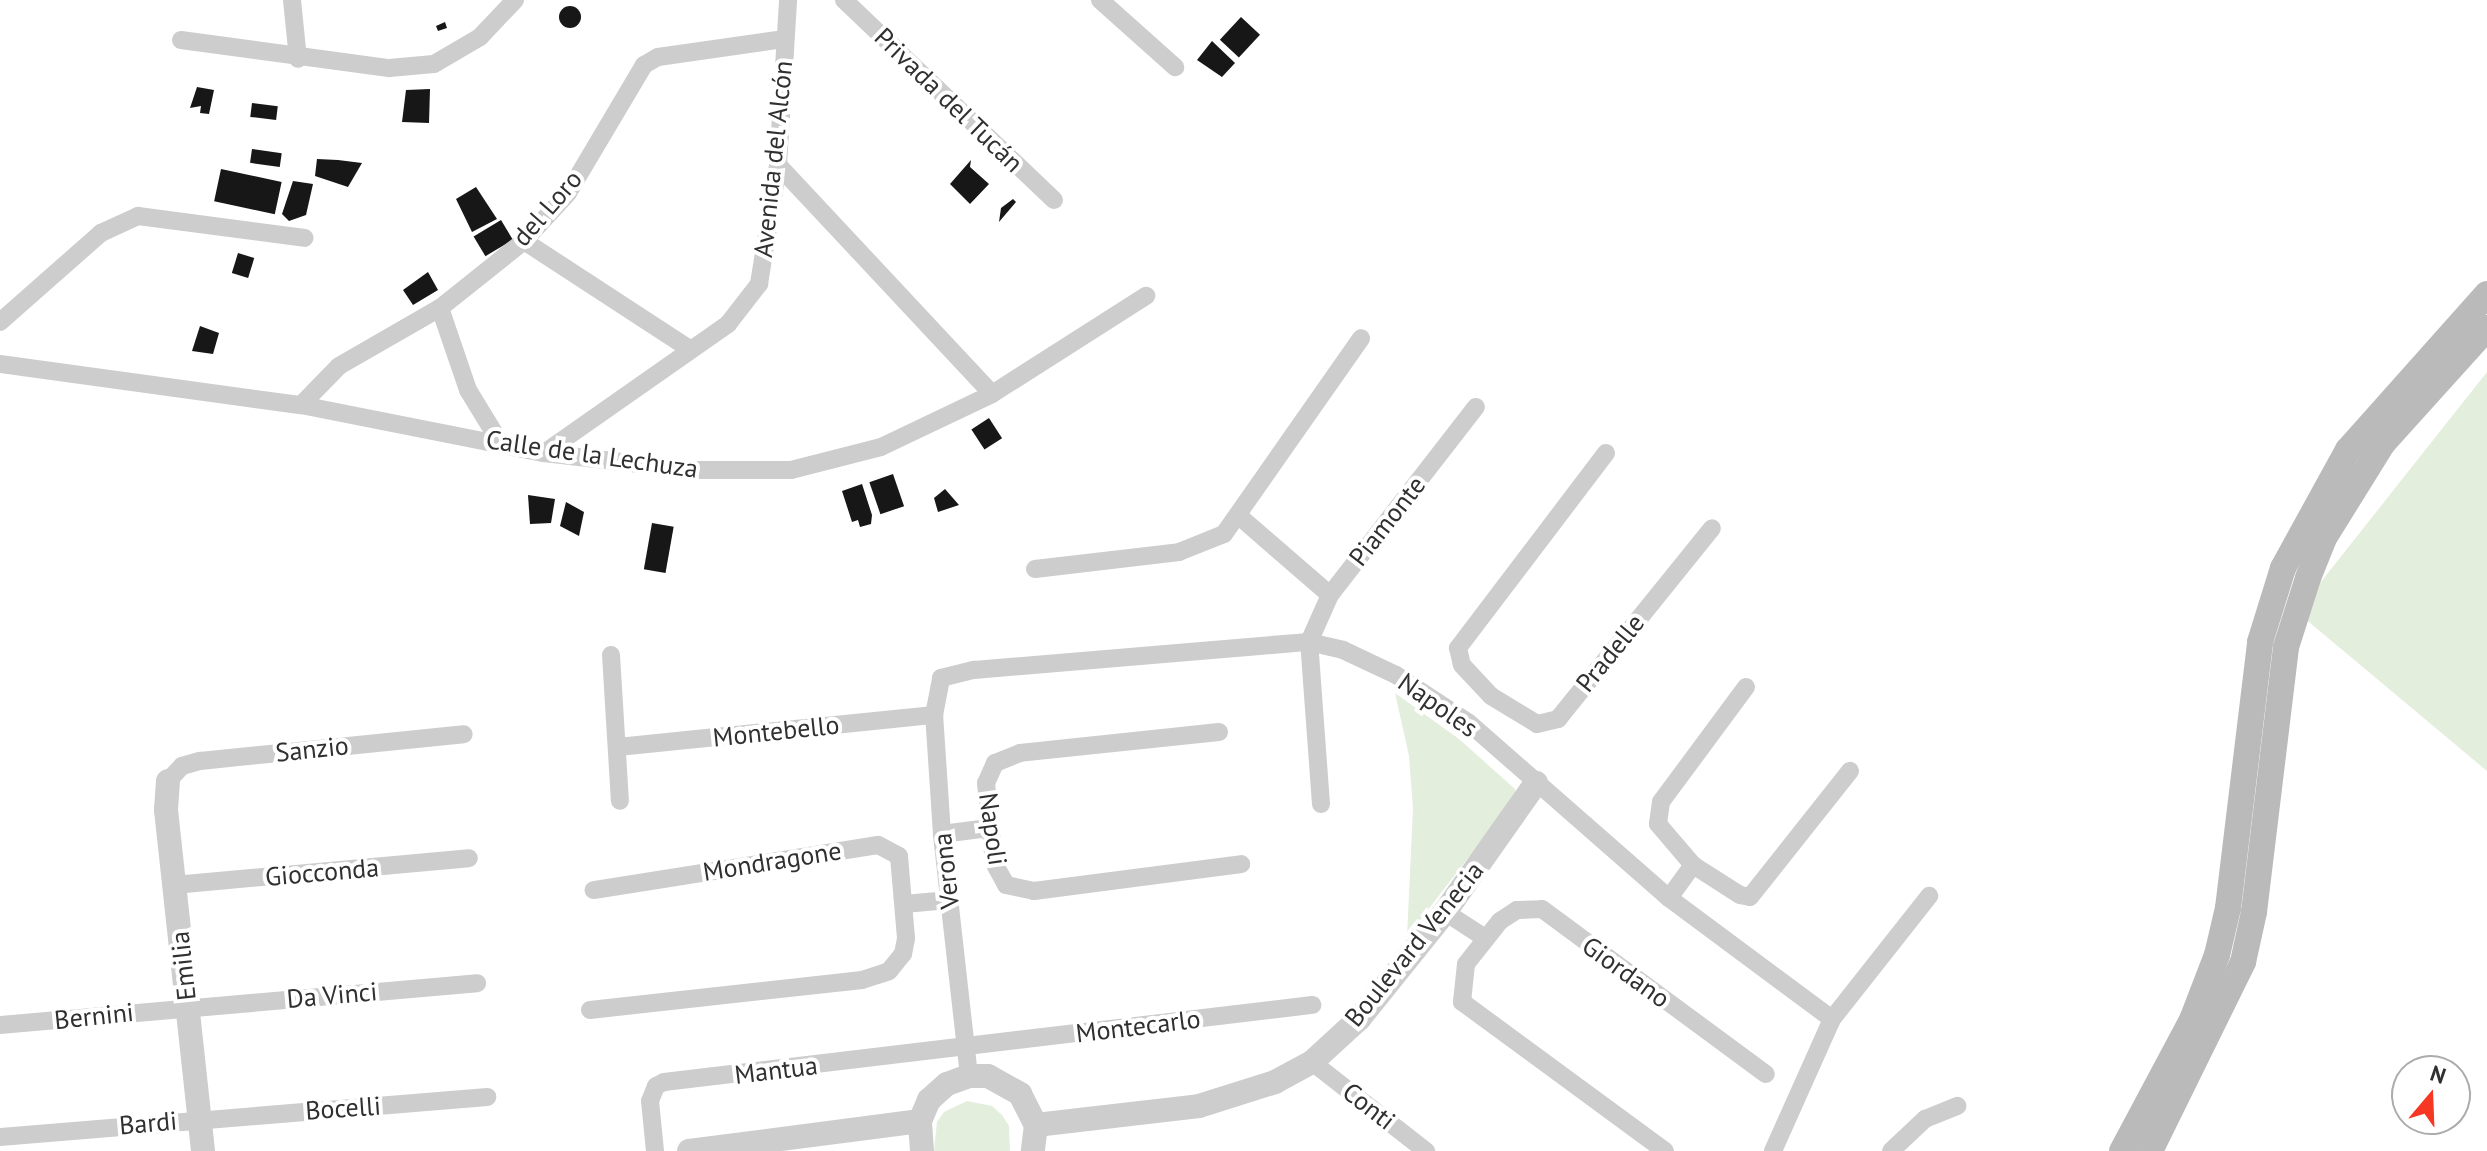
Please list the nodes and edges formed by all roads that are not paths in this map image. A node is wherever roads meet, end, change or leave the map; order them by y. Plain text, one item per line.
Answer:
1 (292, 0) edge
2 (515, 0) edge
3 (788, 0) edge
4 (844, 0) edge
5 (1100, 0) edge
6 (785, 39) junction
7 (181, 40) dead end
8 (298, 59) junction
9 (1175, 67) dead end
10 (778, 165) junction
11 (1054, 200) dead end
12 (305, 238) dead end
13 (524, 241) junction
14 (2487, 294) edge
15 (1146, 296) dead end
16 (440, 308) junction
17 (0, 322) edge
18 (2487, 328) edge
19 (1361, 338) dead end
20 (691, 350) junction
21 (0, 364) edge
22 (992, 394) junction
23 (301, 405) junction
24 (1476, 407) dead end
25 (2376, 435) junction
26 (501, 444) junction
27 (544, 453) junction
28 (1606, 453) dead end
29 (1240, 517) junction
30 (1712, 528) dead end
31 (1035, 569) dead end
32 (1330, 595) junction
33 (1309, 642) junction
34 (611, 655) dead end
35 (949, 673) joint
36 (1746, 687) dead end
37 (1491, 696) junction
38 (934, 715) junction
39 (1469, 723) junction
40 (1219, 732) dead end
41 (464, 734) dead end
42 (618, 747) junction
43 (1850, 771) dead end
44 (168, 781) joint
45 (1536, 783) junction
46 (620, 801) dead end
47 (1321, 804) dead end
48 (989, 828) junction
49 (942, 834) junction
50 (469, 858) dead end
51 (1241, 864) dead end
52 (1693, 865) junction
53 (174, 885) junction
54 (594, 890) dead end
55 (1929, 896) dead end
56 (1669, 898) junction
57 (949, 900) junction
58 (904, 904) junction
59 (1445, 912) junction
60 (1485, 938) junction
61 (477, 983) dead end
62 (1312, 1005) dead end
63 (187, 1008) junction
64 (590, 1010) dead end
65 (1832, 1019) junction
66 (0, 1025) edge
67 (963, 1048) junction
68 (1312, 1062) junction
69 (1766, 1074) dead end
70 (969, 1076) junction
71 (487, 1097) dead end
72 (1957, 1106) dead end
73 (199, 1118) junction
74 (920, 1121) junction
75 (1036, 1125) junction
76 (0, 1137) edge
77 (203, 1151) edge
78 (655, 1151) edge
79 (689, 1151) edge
80 (922, 1151) edge
81 (1033, 1151) edge
82 (1426, 1151) edge
83 (1665, 1151) edge
84 (1773, 1151) edge
85 (1891, 1151) edge
86 (2122, 1151) edge
87 (2150, 1151) edge

1 - 8 street
2 - 8 street
3 - 6 street, Avenida del Alcón
4 - 11 street, Privada del Tucán
5 - 9 street
6 - 10 street, Avenida del Alcón
6 - 13 street, del Loro
7 - 8 street
10 - 20 street, Avenida del Alcón
10 - 22 street
12 - 17 street
13 - 16 street, del Loro
13 - 20 street
14 - 25 main road
15 - 22 street, Calle de la Lechuza
16 - 23 street, del Loro
16 - 26 street
18 - 25 main road
19 - 29 street
20 - 27 street, Avenida del Alcón
21 - 23 street, Calle de la Lechuza
22 - 27 street, Calle de la Lechuza
23 - 26 street, Calle de la Lechuza
24 - 32 street, Piamonte
25 - 86 main road
25 - 87 main road
26 - 27 street, Calle de la Lechuza
28 - 37 street, Pradelle
29 - 31 street
29 - 32 street
30 - 37 street, Pradelle
32 - 33 street, Piamonte
33 - 35 street, Napoles
33 - 39 street, Napoles
33 - 47 street
34 - 42 street
35 - 38 street, Verona
36 - 52 street
37 - 39 street
38 - 42 street, Montebello
38 - 49 street, Verona
39 - 45 street, Napoles
40 - 48 street, Napoli
41 - 44 street, Sanzio
42 - 46 street
43 - 52 street
44 - 53 street, Emilia
45 - 56 street, Napoles
45 - 59 street, Boulevard Venecia
48 - 49 street
48 - 51 street, Napoli
49 - 57 street, Verona
50 - 53 street, Giocconda
52 - 56 street
53 - 63 street, Emilia
54 - 58 street, Mondragone
55 - 65 street
56 - 65 street, Napoles
57 - 58 street
57 - 67 street, Verona
58 - 64 street
59 - 60 street
59 - 68 street, Boulevard Venecia
60 - 69 street, Giordano
60 - 83 street, Giordano
61 - 63 street, Da Vinci
62 - 67 street, Montecarlo
63 - 66 street, Bernini
63 - 73 street, Emilia
65 - 84 street
67 - 70 street, Verona
67 - 78 street, Mantua
68 - 75 street, Boulevard Venecia
68 - 82 street, Conti
70 - 74 street
70 - 75 street
71 - 73 street, Bocelli
72 - 85 street
73 - 76 street, Bardi
73 - 77 street, Emilia
74 - 79 street
74 - 80 street
75 - 81 street

